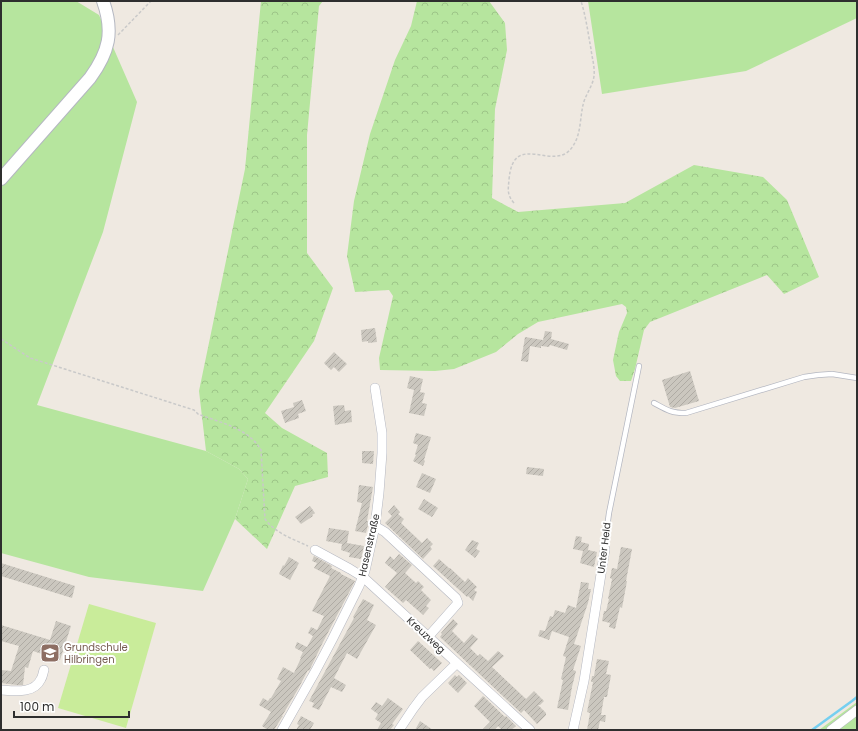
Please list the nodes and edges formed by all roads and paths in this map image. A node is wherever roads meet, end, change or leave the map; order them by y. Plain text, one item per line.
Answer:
1 (103, 1) edge
2 (151, 1) edge
3 (581, 1) edge
4 (107, 46) junction
5 (1, 179) edge
6 (514, 203) dead end
7 (1, 339) edge
8 (639, 366) dead end
9 (857, 378) edge
10 (376, 388) dead end
11 (654, 403) dead end
12 (375, 526) junction
13 (605, 549) joint
14 (315, 550) joint
15 (363, 577) junction
16 (428, 637) junction
17 (456, 664) junction
18 (44, 670) dead end
19 (1, 690) edge
20 (857, 710) edge
21 (282, 730) edge
22 (400, 730) edge
23 (530, 730) edge
24 (573, 730) edge
25 (832, 730) edge

1 - 4 main road
2 - 4 path
3 - 6 path
4 - 5 main road
7 - 14 path
8 - 13 lane, Unter Held
9 - 11 lane
10 - 12 street, Hasenstraße
12 - 15 street, Hasenstraße
12 - 16 street
13 - 24 street, Unter Held
14 - 15 street, Kreuzweg
15 - 16 street, Kreuzweg
15 - 21 street, Hasenstraße
16 - 17 street, Kreuzweg
17 - 22 street
17 - 23 street, Kreuzweg
18 - 19 street
20 - 25 street

